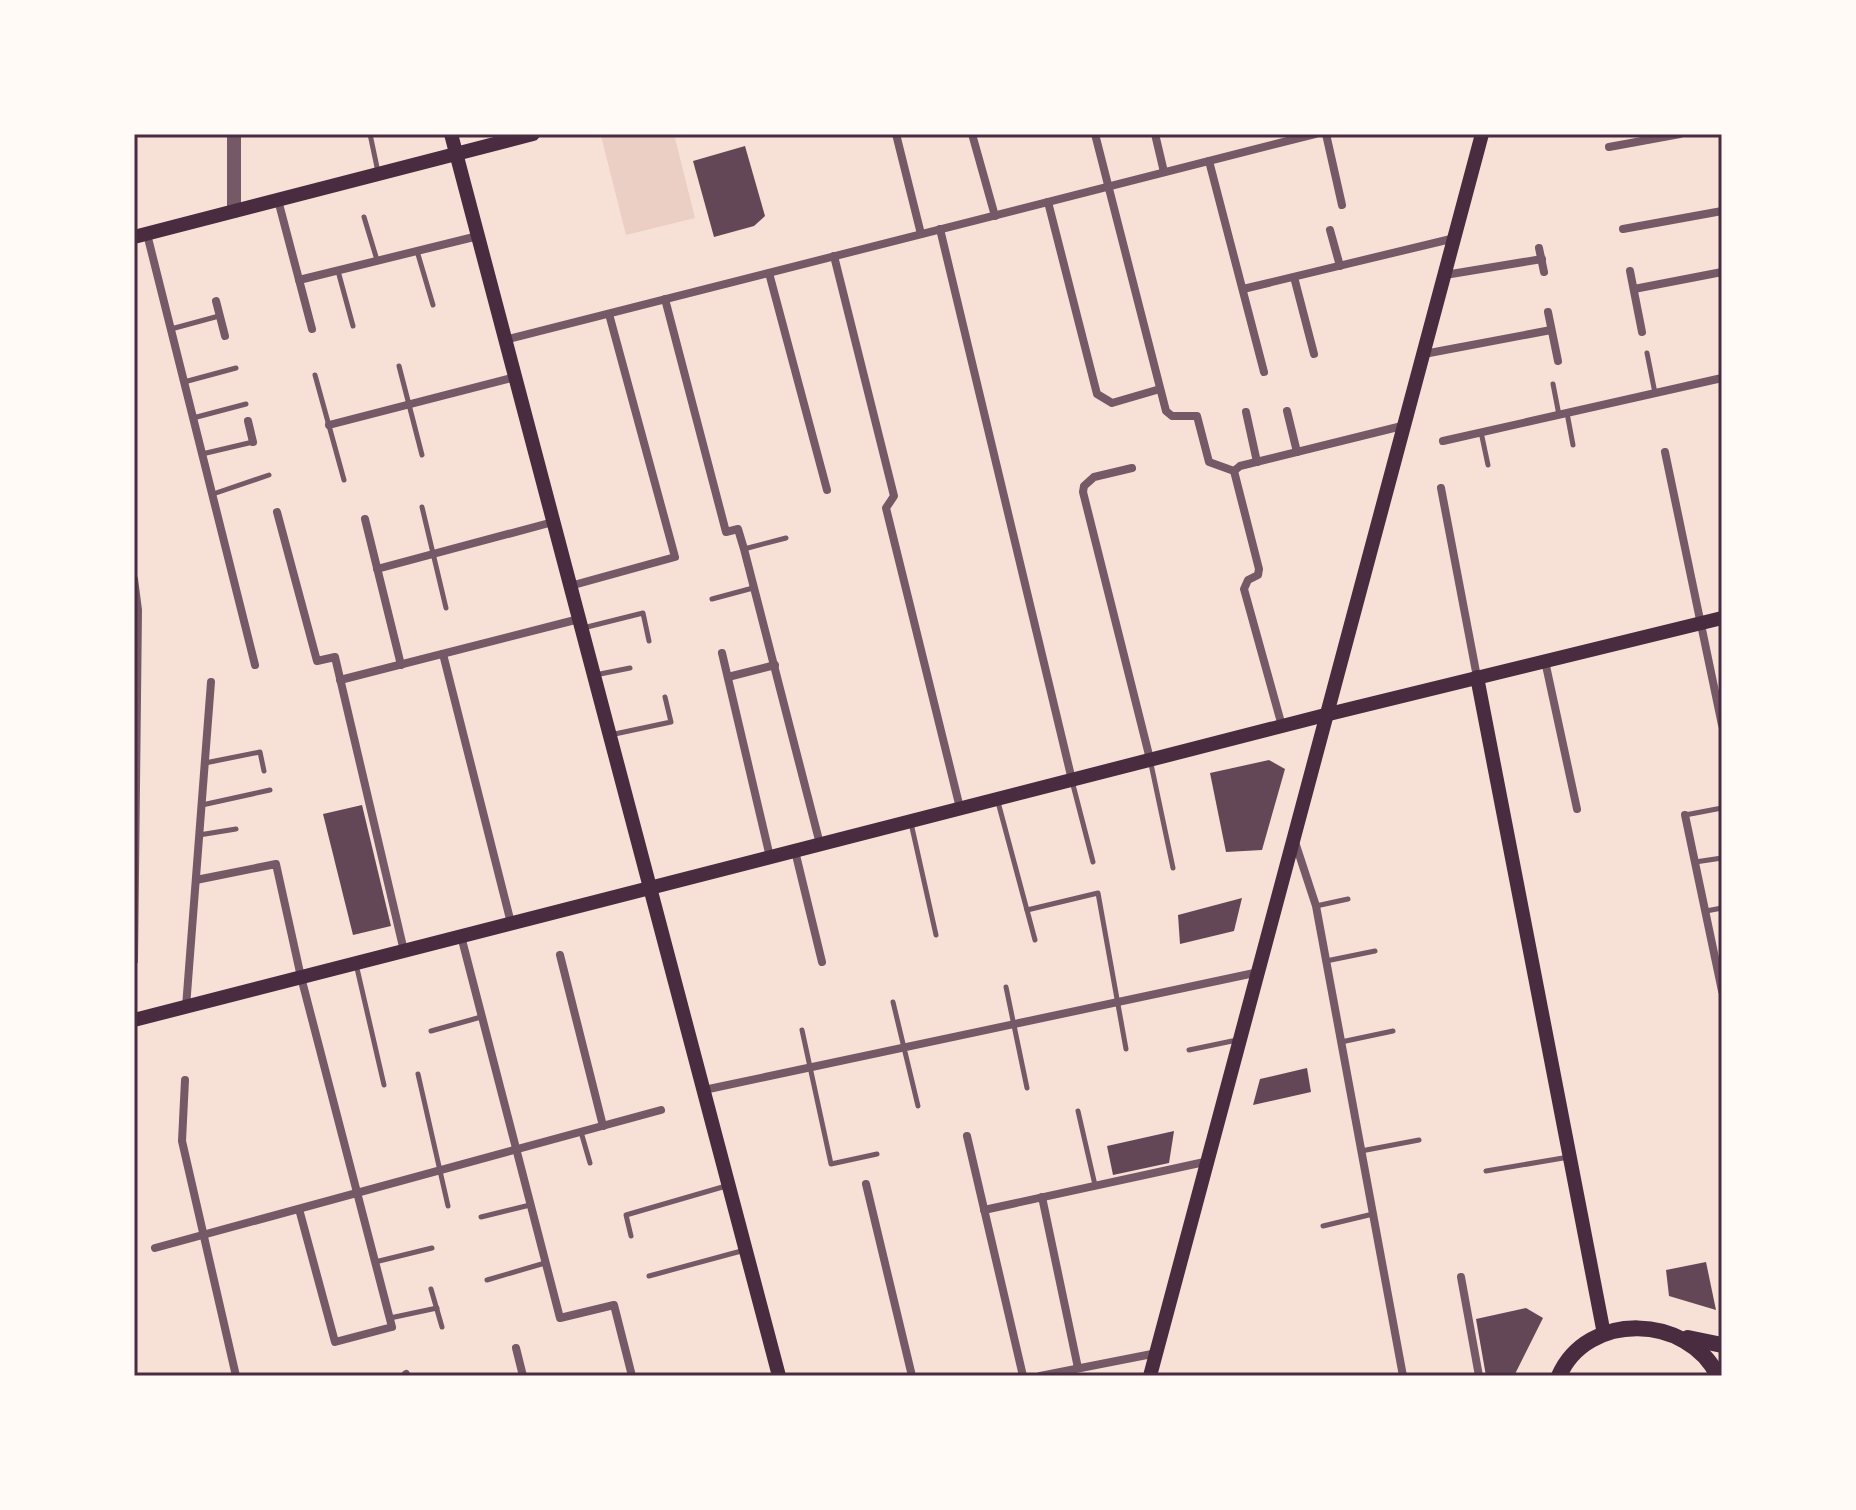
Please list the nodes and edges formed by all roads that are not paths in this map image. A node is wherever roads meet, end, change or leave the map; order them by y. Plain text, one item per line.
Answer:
1 (234, 134) edge
2 (370, 134) edge
3 (451, 134) edge
4 (533, 134) edge
5 (896, 134) edge
6 (972, 134) edge
7 (1095, 134) edge
8 (1155, 134) edge
9 (1271, 134) edge
10 (1315, 134) edge
11 (1326, 134) edge
12 (1482, 134) edge
13 (1680, 134) edge
14 (1273, 145) junction
15 (1609, 147) dead end
16 (456, 154) junction
17 (1209, 161) junction
18 (1164, 172) junction
19 (379, 174) junction
20 (1108, 187) junction
21 (278, 200) junction
22 (1048, 202) junction
23 (1342, 205) dead end
24 (234, 211) junction
25 (1722, 211) edge
26 (995, 216) junction
27 (364, 217) dead end
28 (940, 229) junction
29 (1623, 229) dead end
30 (1330, 230) dead end
31 (921, 234) junction
32 (141, 236) edge
33 (478, 236) junction
34 (1455, 238) junction
35 (1539, 248) dead end
36 (417, 251) junction
37 (834, 256) junction
38 (1542, 259) junction
39 (377, 261) junction
40 (1340, 266) junction
41 (338, 271) junction
42 (1630, 271) dead end
43 (1544, 272) dead end
44 (1722, 272) edge
45 (769, 273) junction
46 (1445, 275) junction
47 (1294, 277) junction
48 (299, 280) junction
49 (1243, 289) junction
50 (1634, 289) junction
51 (665, 299) junction
52 (216, 301) dead end
53 (433, 305) dead end
54 (1548, 312) dead end
55 (609, 314) junction
56 (220, 316) junction
57 (353, 326) dead end
58 (171, 329) junction
59 (312, 329) dead end
60 (1551, 330) junction
61 (1642, 332) dead end
62 (225, 336) dead end
63 (505, 340) junction
64 (1647, 353) dead end
65 (1314, 354) dead end
66 (1424, 354) junction
67 (1558, 361) dead end
68 (399, 366) dead end
69 (236, 368) dead end
70 (1264, 372) dead end
71 (315, 375) dead end
72 (515, 377) junction
73 (1722, 378) edge
74 (184, 382) junction
75 (1553, 384) dead end
76 (1160, 389) junction
77 (1655, 393) junction
78 (246, 404) dead end
79 (409, 404) junction
80 (1287, 411) dead end
81 (1246, 412) dead end
82 (1563, 414) junction
83 (193, 418) junction
84 (248, 421) dead end
85 (329, 425) junction
86 (1406, 425) junction
87 (1481, 432) junction
88 (1443, 441) dead end
89 (253, 442) joint
90 (1573, 445) dead end
91 (1297, 452) junction
92 (1665, 452) dead end
93 (202, 454) junction
94 (422, 455) dead end
95 (1257, 462) junction
96 (1488, 465) dead end
97 (1132, 468) dead end
98 (1234, 471) junction
99 (269, 475) dead end
100 (344, 480) dead end
101 (1441, 488) dead end
102 (827, 490) dead end
103 (212, 494) junction
104 (422, 507) dead end
105 (277, 512) dead end
106 (365, 519) dead end
107 (553, 522) junction
108 (786, 538) dead end
109 (744, 549) junction
110 (434, 554) junction
111 (377, 569) junction
112 (134, 579) edge
113 (570, 586) junction
114 (754, 588) junction
115 (712, 599) dead end
116 (446, 608) dead end
117 (1722, 618) edge
118 (1701, 622) junction
119 (580, 624) junction
120 (649, 641) dead end
121 (722, 653) dead end
122 (443, 654) junction
123 (1545, 661) junction
124 (255, 665) dead end
125 (401, 665) junction
126 (775, 665) junction
127 (630, 668) dead end
128 (594, 676) junction
129 (728, 677) junction
130 (1477, 677) junction
131 (340, 680) junction
132 (211, 682) dead end
133 (665, 697) dead end
134 (1329, 714) junction
135 (1722, 725) edge
136 (1282, 726) junction
137 (608, 736) junction
138 (1150, 759) junction
139 (205, 763) junction
140 (264, 771) dead end
141 (1072, 780) junction
142 (270, 790) dead end
143 (997, 799) junction
144 (202, 805) junction
145 (960, 808) junction
146 (1722, 808) edge
147 (1577, 809) dead end
148 (1685, 815) joint
149 (910, 821) junction
150 (236, 829) dead end
151 (199, 835) junction
152 (1295, 842) junction
153 (820, 844) junction
154 (795, 851) junction
155 (770, 857) junction
156 (1722, 858) edge
157 (1093, 862) dead end
158 (1695, 862) junction
159 (1173, 868) dead end
160 (196, 880) junction
161 (650, 888) junction
162 (1348, 899) dead end
163 (1316, 906) junction
164 (1722, 908) edge
165 (1027, 910) junction
166 (1705, 912) junction
167 (511, 923) junction
168 (936, 935) dead end
169 (461, 936) junction
170 (1035, 940) dead end
171 (404, 951) junction
172 (1375, 951) dead end
173 (560, 955) dead end
174 (134, 961) edge
175 (1326, 961) junction
176 (822, 962) dead end
177 (356, 963) junction
178 (1260, 972) junction
179 (301, 977) junction
180 (1006, 987) dead end
181 (1722, 991) edge
182 (893, 1002) dead end
183 (1119, 1002) junction
184 (186, 1007) junction
185 (482, 1017) junction
186 (134, 1020) edge
187 (1014, 1024) junction
188 (802, 1030) dead end
189 (431, 1031) dead end
190 (1393, 1031) dead end
191 (1242, 1039) junction
192 (1341, 1042) junction
193 (904, 1048) junction
194 (1126, 1049) dead end
195 (1189, 1050) dead end
196 (810, 1068) junction
197 (418, 1074) dead end
198 (185, 1080) dead end
199 (384, 1085) dead end
200 (1027, 1088) dead end
201 (704, 1090) junction
202 (918, 1106) dead end
203 (661, 1110) dead end
204 (1078, 1111) dead end
205 (603, 1126) junction
206 (581, 1132) junction
207 (967, 1136) dead end
208 (1419, 1140) dead end
209 (517, 1150) junction
210 (1361, 1151) junction
211 (877, 1154) dead end
212 (1570, 1157) junction
213 (1209, 1161) junction
214 (590, 1163) dead end
215 (440, 1170) junction
216 (1486, 1171) dead end
217 (866, 1184) dead end
218 (729, 1185) junction
219 (1095, 1185) junction
220 (357, 1193) junction
221 (1042, 1197) junction
222 (531, 1204) junction
223 (448, 1206) dead end
224 (299, 1209) junction
225 (984, 1210) junction
226 (1373, 1214) junction
227 (481, 1217) dead end
228 (1323, 1226) dead end
229 (205, 1234) junction
230 (631, 1236) dead end
231 (155, 1248) dead end
232 (432, 1248) dead end
233 (746, 1250) junction
234 (375, 1262) junction
235 (546, 1263) junction
236 (649, 1276) dead end
237 (1461, 1277) dead end
238 (487, 1280) dead end
239 (431, 1289) dead end
240 (437, 1308) junction
241 (390, 1318) junction
242 (442, 1327) dead end
243 (1604, 1334) junction
244 (1671, 1334) junction
245 (1722, 1345) edge
246 (516, 1348) dead end
247 (1697, 1348) junction
248 (1157, 1353) junction
249 (1722, 1353) edge
250 (1078, 1368) junction
251 (1562, 1370) edge
252 (236, 1376) edge
253 (523, 1376) edge
254 (632, 1376) edge
255 (779, 1376) edge
256 (912, 1376) edge
257 (1023, 1376) edge
258 (1040, 1376) edge
259 (1150, 1376) edge
260 (1403, 1376) edge
261 (1479, 1376) edge
262 (1547, 1376) edge
263 (1718, 1376) edge

1 - 24 street
2 - 19 lane
3 - 16 main road
4 - 16 main road
5 - 31 street
6 - 26 street
7 - 20 street
8 - 18 street
9 - 14 street
10 - 14 street
11 - 23 street
12 - 34 main road
13 - 15 street
14 - 17 street
16 - 19 main road
16 - 33 main road
17 - 18 street
17 - 49 street
18 - 20 street
19 - 21 main road
20 - 22 street
20 - 76 street
21 - 24 main road
21 - 48 street
22 - 26 street
22 - 76 street
24 - 32 main road
25 - 29 street
26 - 28 street
27 - 39 lane
28 - 31 street
28 - 141 street
30 - 40 street
31 - 37 street
32 - 58 street
33 - 36 street
33 - 63 main road
34 - 40 street
34 - 46 main road
35 - 38 street
36 - 39 street
36 - 53 lane
37 - 45 street
37 - 145 street
38 - 43 street
38 - 46 street
39 - 41 street
40 - 47 street
41 - 48 street
41 - 57 lane
42 - 50 street
44 - 50 street
45 - 51 street
45 - 102 street
46 - 66 main road
47 - 49 street
47 - 65 street
48 - 59 street
49 - 70 street
50 - 61 street
51 - 55 street
51 - 109 street
52 - 56 street
54 - 60 street
55 - 63 street
55 - 113 street
56 - 58 lane
56 - 62 street
58 - 74 street
60 - 66 street
60 - 67 street
63 - 72 main road
64 - 77 lane
66 - 86 main road
68 - 79 lane
69 - 74 lane
71 - 85 lane
72 - 79 street
72 - 107 main road
73 - 77 street
74 - 83 street
75 - 82 lane
76 - 98 street
77 - 82 street
78 - 83 lane
79 - 85 street
79 - 94 lane
80 - 91 street
81 - 95 street
82 - 87 street
82 - 90 lane
83 - 93 street
84 - 89 street
85 - 100 lane
86 - 91 street
86 - 134 main road
87 - 88 street
87 - 96 lane
89 - 93 lane
91 - 95 street
92 - 118 street
93 - 103 street
95 - 98 street
97 - 138 street
98 - 136 street
99 - 103 lane
101 - 130 street
103 - 124 street
104 - 110 lane
105 - 131 street
106 - 111 street
107 - 110 street
107 - 113 main road
108 - 109 lane
109 - 114 street
110 - 111 street
110 - 116 lane
111 - 125 street
112 - 174 street
113 - 119 main road
114 - 115 lane
114 - 126 street
117 - 118 main road
118 - 123 main road
118 - 135 street
119 - 120 lane
119 - 122 street
119 - 128 main road
121 - 129 street
122 - 125 street
122 - 167 street
123 - 130 main road
123 - 147 street
125 - 131 street
126 - 129 street
126 - 153 street
127 - 128 lane
128 - 137 main road
129 - 155 street
130 - 134 main road
130 - 212 main road
131 - 171 street
132 - 139 street
133 - 137 lane
134 - 136 main road
134 - 152 main road
136 - 138 main road
137 - 161 main road
138 - 141 main road
138 - 159 lane
139 - 140 lane
139 - 144 street
141 - 143 main road
141 - 157 lane
142 - 144 lane
143 - 145 main road
143 - 165 lane
144 - 151 street
145 - 149 main road
146 - 148 lane
148 - 158 street
149 - 153 main road
149 - 168 lane
150 - 151 lane
151 - 160 street
152 - 163 street
152 - 178 main road
153 - 154 main road
154 - 155 main road
154 - 176 street
155 - 161 main road
156 - 158 lane
158 - 166 street
160 - 179 street
160 - 184 street
161 - 167 main road
161 - 201 main road
162 - 163 lane
163 - 175 street
164 - 166 lane
165 - 170 lane
165 - 183 lane
166 - 181 street
167 - 169 main road
169 - 171 main road
169 - 185 street
171 - 177 main road
172 - 175 lane
173 - 205 street
175 - 192 street
177 - 179 main road
177 - 199 lane
178 - 183 street
178 - 191 main road
179 - 184 main road
179 - 220 street
180 - 187 lane
182 - 193 lane
183 - 187 street
183 - 194 lane
184 - 186 main road
185 - 189 lane
185 - 209 street
187 - 193 street
187 - 200 lane
188 - 196 lane
190 - 192 lane
191 - 195 lane
191 - 213 main road
192 - 210 street
193 - 196 street
193 - 202 lane
196 - 201 street
196 - 211 lane
197 - 215 lane
198 - 229 street
201 - 218 main road
203 - 205 street
204 - 219 lane
205 - 206 street
206 - 209 street
206 - 214 lane
207 - 225 street
208 - 210 lane
209 - 215 street
209 - 222 street
210 - 226 street
212 - 216 lane
212 - 243 main road
213 - 219 street
213 - 248 main road
215 - 220 street
215 - 223 lane
217 - 256 street
218 - 230 lane
218 - 233 main road
219 - 221 street
220 - 224 street
220 - 234 street
221 - 225 street
221 - 250 street
222 - 227 lane
222 - 235 street
224 - 229 street
224 - 241 street
225 - 257 street
226 - 228 lane
226 - 260 street
229 - 231 street
229 - 252 street
232 - 234 lane
233 - 236 lane
233 - 255 main road
234 - 241 street
235 - 238 lane
235 - 254 street
237 - 261 street
239 - 240 lane
240 - 241 lane
240 - 242 lane
243 - 244 main road
243 - 251 main road
244 - 245 main road
244 - 247 main road
246 - 253 street
247 - 249 lane
247 - 263 main road
248 - 250 street
248 - 259 main road
250 - 258 street
251 - 262 main road

